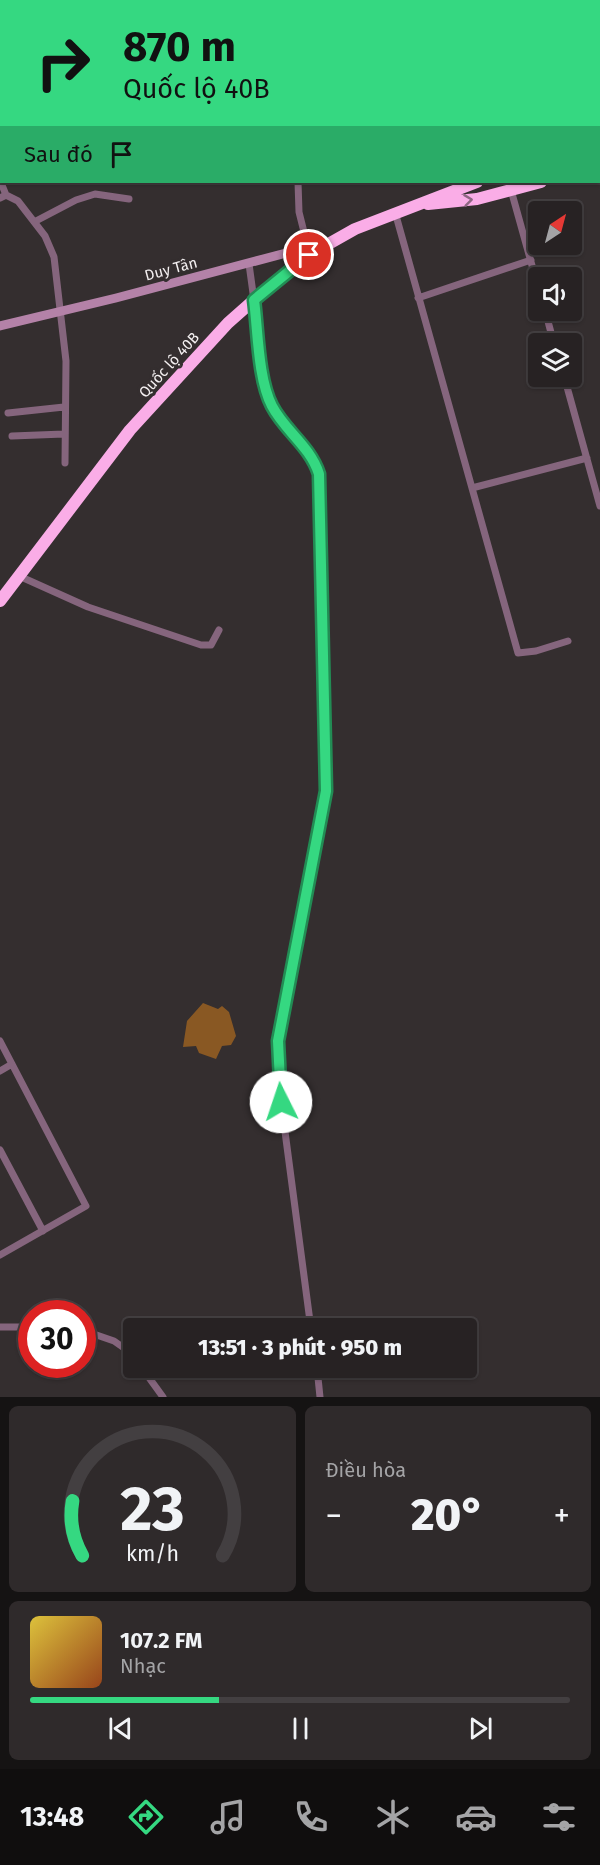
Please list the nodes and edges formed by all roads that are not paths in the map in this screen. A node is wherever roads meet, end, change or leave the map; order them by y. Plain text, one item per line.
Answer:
1 (298, 183) edge
2 (474, 183) edge
3 (537, 183) edge
4 (511, 190) junction
5 (3, 196) edge
6 (129, 199) dead end
7 (409, 207) junction
8 (395, 212) junction
9 (33, 222) junction
10 (347, 234) junction
11 (308, 248) junction
12 (531, 260) junction
13 (249, 264) junction
14 (533, 267) edge
15 (418, 298) junction
16 (254, 300) junction
17 (60, 312) junction
18 (0, 326) edge
19 (567, 387) edge
20 (64, 407) junction
21 (8, 413) dead end
22 (64, 434) junction
23 (12, 436) dead end
24 (587, 458) junction
25 (65, 463) dead end
26 (472, 488) junction
27 (600, 506) edge
28 (19, 576) junction
29 (0, 601) edge
30 (219, 630) dead end
31 (568, 641) dead end
32 (0, 1041) edge
33 (12, 1064) junction
34 (0, 1071) edge
35 (0, 1150) edge
36 (43, 1231) junction
37 (0, 1255) edge
38 (310, 1318) edge
39 (0, 1327) edge
40 (18, 1327) edge
41 (96, 1335) edge
42 (123, 1347) edge
43 (149, 1378) edge
44 (318, 1378) edge
45 (163, 1397) edge
46 (321, 1397) edge

1 - 11 street
2 - 7 highway, Quốc lộ 40B
3 - 4 highway, Quốc lộ 40B
7 -> 4 highway, Quốc lộ 40B
4 - 12 street
5 - 9 street
6 - 9 street
7 - 8 highway, Quốc lộ 40B
8 - 10 highway, Quốc lộ 40B
8 - 15 street
9 - 17 street
10 - 11 street, Duy Tân
10 - 16 highway, Quốc lộ 40B
11 - 13 street, Duy Tân
12 - 14 street
12 - 15 street
13 - 16 street
13 - 17 street, Duy Tân
15 - 26 street
16 - 28 highway, Quốc lộ 40B
16 - 38 street
17 - 18 street, Duy Tân
17 - 20 street
19 - 24 street
20 - 21 street
20 - 22 street
22 - 23 street
22 - 25 street
24 - 26 street
24 - 27 street
26 - 31 street
28 - 29 highway, Quốc lộ 40B
28 - 30 street
32 - 33 street
33 - 34 street
33 - 36 street
35 - 36 street
36 - 37 street
39 - 40 street
41 - 42 street
43 - 45 street
44 - 46 street

